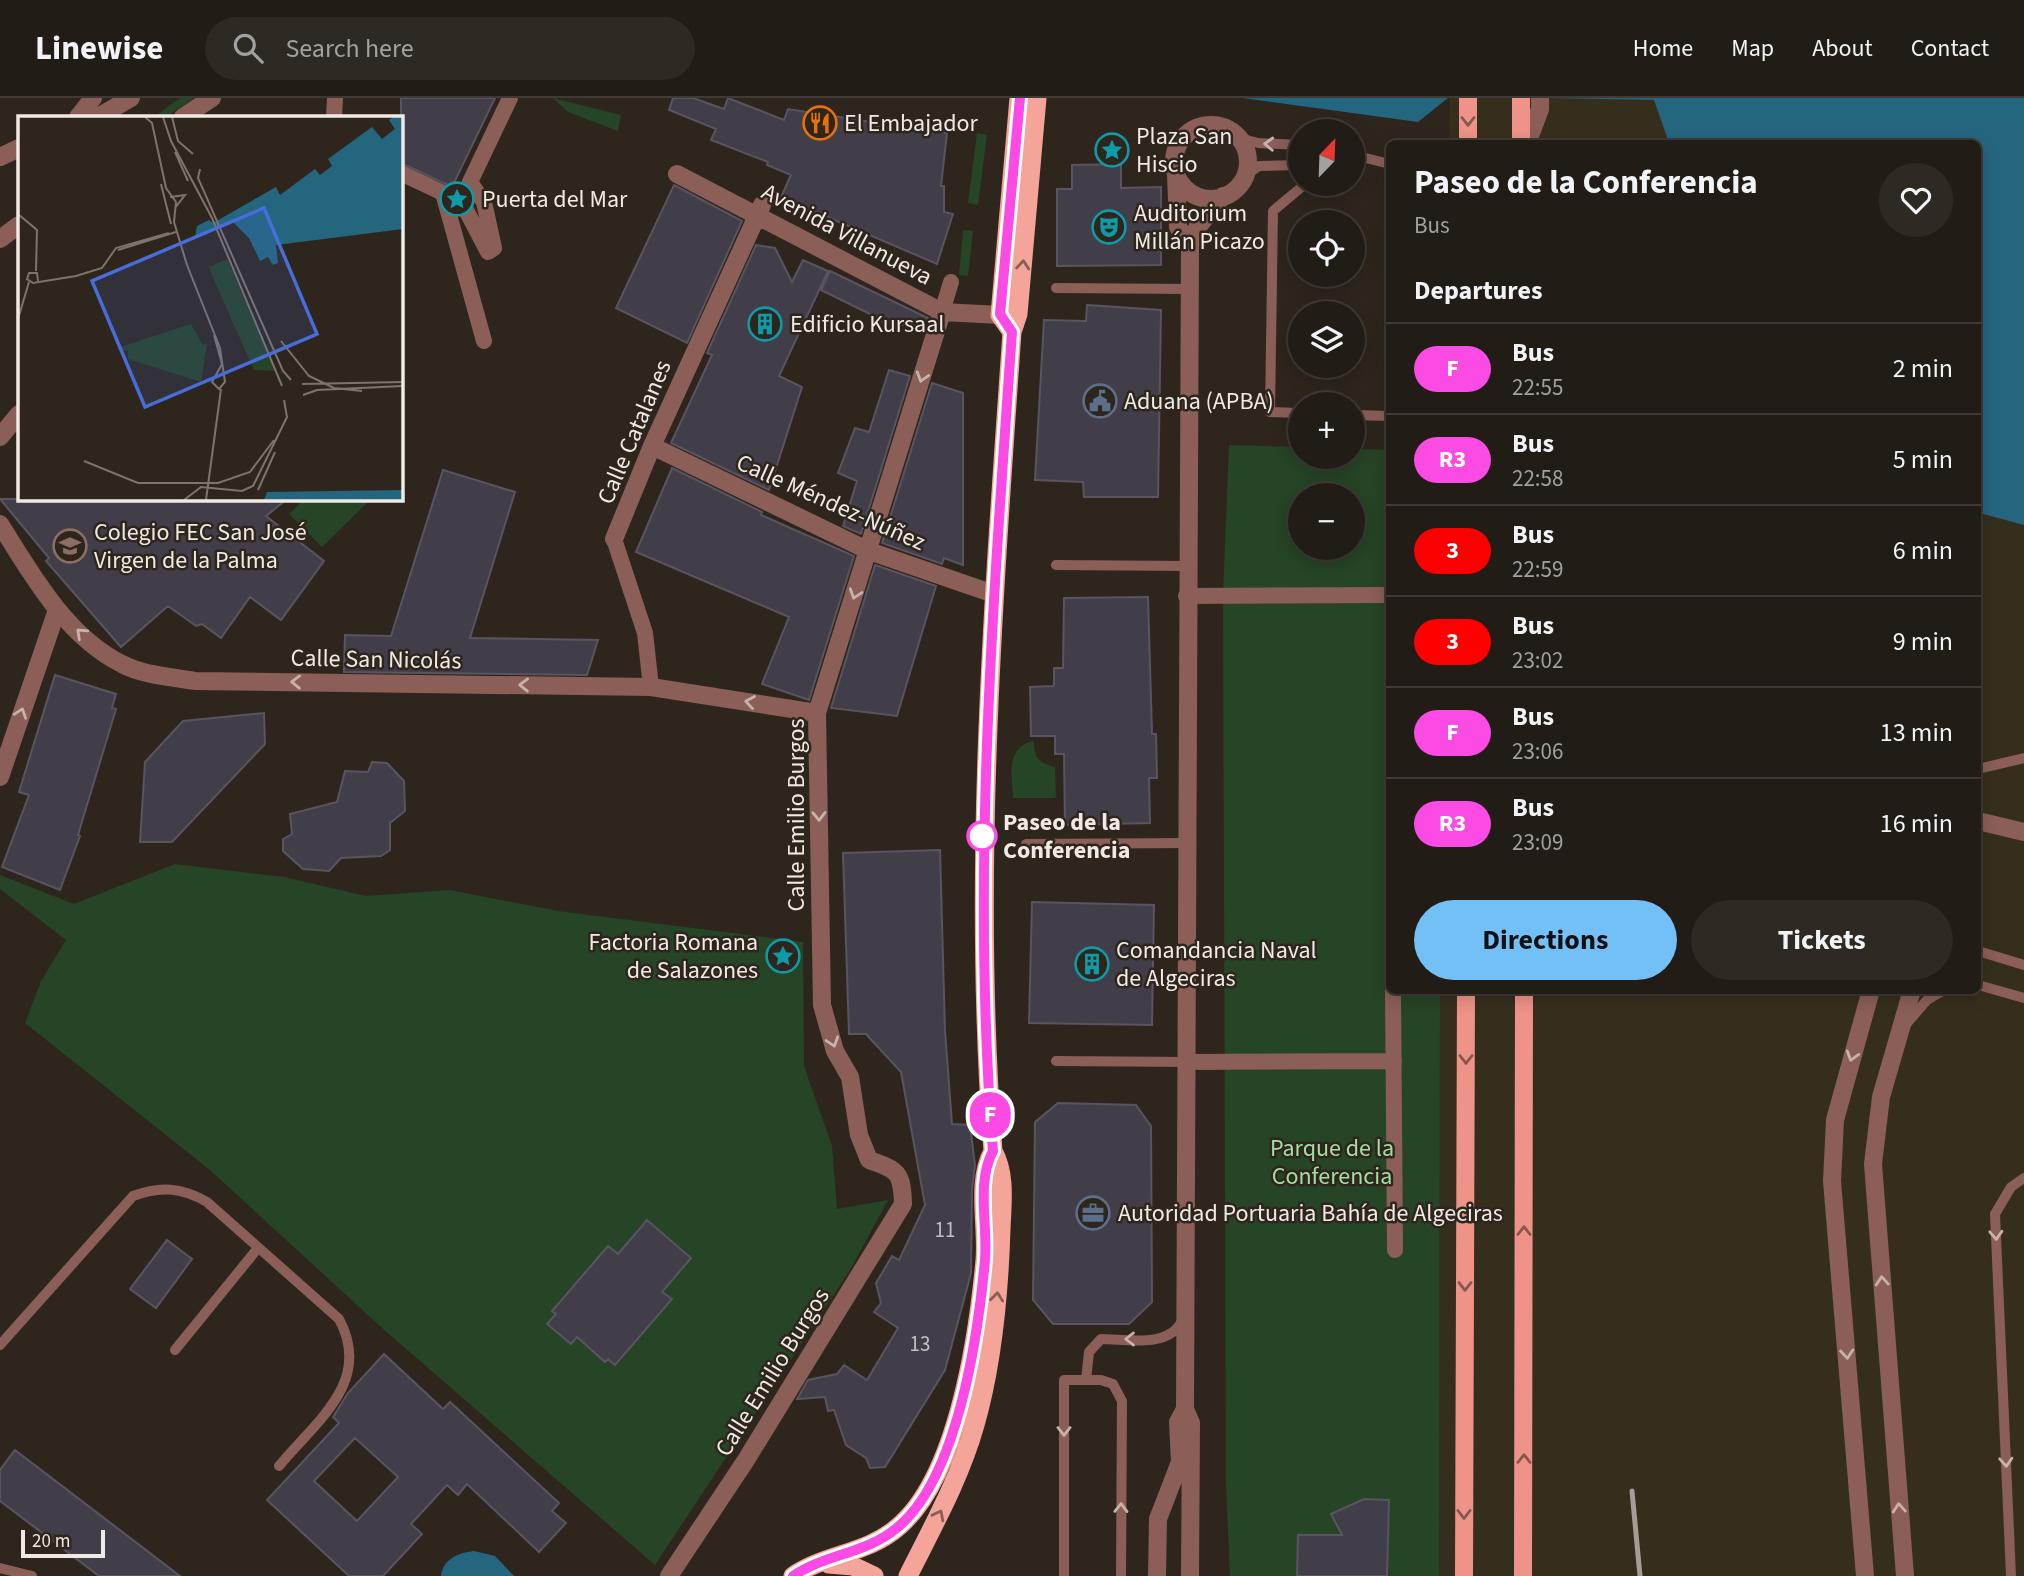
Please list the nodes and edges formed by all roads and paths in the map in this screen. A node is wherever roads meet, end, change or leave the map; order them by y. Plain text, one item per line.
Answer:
1 (131, 98) edge
2 (212, 98) edge
3 (335, 98) edge
4 (510, 98) edge
5 (1020, 98) edge
6 (1037, 98) edge
7 (1468, 98) edge
8 (1521, 98) edge
9 (1540, 98) edge
10 (91, 107) edge
11 (185, 116) edge
12 (334, 116) edge
13 (1239, 138) junction
14 (1468, 140) edge
15 (1521, 140) edge
16 (1528, 140) edge
17 (1288, 145) edge
18 (18, 149) edge
19 (0, 158) edge
20 (1365, 158) edge
21 (1386, 163) edge
22 (1288, 165) edge
23 (402, 174) edge
24 (677, 174) dead end
25 (1176, 174) junction
26 (1245, 174) junction
27 (443, 194) junction
28 (1223, 196) junction
29 (1291, 196) edge
30 (760, 210) junction
31 (18, 226) edge
32 (0, 239) edge
33 (1190, 246) junction
34 (951, 282) dead end
35 (1056, 288) dead end
36 (1189, 289) junction
37 (942, 312) junction
38 (1000, 314) junction
39 (1012, 332) junction
40 (484, 341) dead end
41 (1288, 413) edge
42 (18, 415) edge
43 (1365, 415) edge
44 (1386, 416) edge
45 (0, 437) edge
46 (652, 446) junction
47 (0, 524) edge
48 (614, 539) joint
49 (869, 551) junction
50 (1056, 565) dead end
51 (1187, 566) junction
52 (994, 594) junction
53 (1386, 595) edge
54 (1186, 596) junction
55 (57, 610) junction
56 (651, 687) junction
57 (817, 713) junction
58 (2024, 758) edge
59 (1981, 768) edge
60 (0, 778) edge
61 (1981, 822) edge
62 (2024, 832) edge
63 (1188, 843) junction
64 (1026, 844) dead end
65 (1981, 947) edge
66 (1981, 952) edge
67 (1989, 955) junction
68 (2024, 965) edge
69 (1981, 986) edge
70 (1393, 994) edge
71 (1466, 994) edge
72 (1524, 994) edge
73 (1870, 994) edge
74 (1911, 994) edge
75 (1937, 994) edge
76 (2024, 998) edge
77 (1900, 1033) junction
78 (1056, 1061) dead end
79 (1394, 1061) junction
80 (1188, 1062) junction
81 (993, 1151) junction
82 (2024, 1178) edge
83 (258, 1248) junction
84 (1395, 1250) dead end
85 (1186, 1313) junction
86 (0, 1345) edge
87 (175, 1350) dead end
88 (1086, 1380) junction
89 (1185, 1409) junction
90 (279, 1466) dead end
91 (818, 1565) junction
92 (0, 1568) edge
93 (32, 1576) edge
94 (669, 1576) edge
95 (793, 1576) edge
96 (874, 1576) edge
97 (908, 1576) edge
98 (1064, 1576) edge
99 (1121, 1576) edge
100 (1157, 1576) edge
101 (1190, 1576) edge
102 (1464, 1576) edge
103 (1523, 1576) edge
104 (1865, 1576) edge
105 (1905, 1576) edge
106 (2011, 1576) edge

1 - 10 street
2 - 11 street
3 - 12 street
4 - 27 street
5 - 38 highway
39 -> 6 highway
7 -> 14 main road
8 - 15 main road
9 - 16 street
17 -> 13 lane
13 - 25 street
13 - 26 street
18 - 19 street
20 - 21 lane
22 - 26 lane
23 - 27 street
24 - 30 street, Avenida Villanueva
25 - 28 street
25 - 33 street
26 - 28 street
27 - 40 street
28 - 33 street
29 - 41 lane
30 - 37 street, Avenida Villanueva
30 - 46 street, Calle Catalanes
31 - 32 street
33 - 36 street
34 - 37 street
35 - 36 lane
36 - 51 street
37 - 38 street, Avenida Villanueva
37 -> 49 street, Calle Emilio Burgos
38 - 39 highway
39 - 52 highway
42 - 45 street
43 - 44 lane
46 - 48 street, Calle Catalanes
46 - 49 street, Calle Méndez-Núñez
47 - 55 street, Calle San Nicolás
48 - 56 street, Calle Catalanes
49 - 52 street, Calle Méndez-Núñez
49 -> 57 street, Calle Emilio Burgos
50 - 51 lane
51 - 54 street
52 - 81 highway
53 - 54 street
54 - 63 street
56 -> 55 street, Calle San Nicolás
60 -> 55 street
57 -> 56 street, Calle San Nicolás
57 -> 94 street, Calle Emilio Burgos
58 - 59 lane
61 - 62 street
63 - 64 lane
63 - 80 street
65 - 67 lane
66 - 67 lane
67 - 68 lane
69 - 76 lane
70 - 79 street
71 -> 102 main road
103 -> 72 main road
73 -> 104 street
74 - 77 street
75 - 77 lane
105 -> 77 street
78 - 80 lane
79 - 80 street
79 - 84 street
80 - 85 street
81 - 91 highway
97 -> 81 highway
82 -> 106 lane
83 - 86 lane
83 - 87 lane
83 - 90 lane
85 -> 88 lane
85 - 89 street
88 -> 98 lane
99 -> 88 lane
89 - 100 street
89 - 101 street
91 - 95 highway
91 - 96 highway
92 - 93 lane

